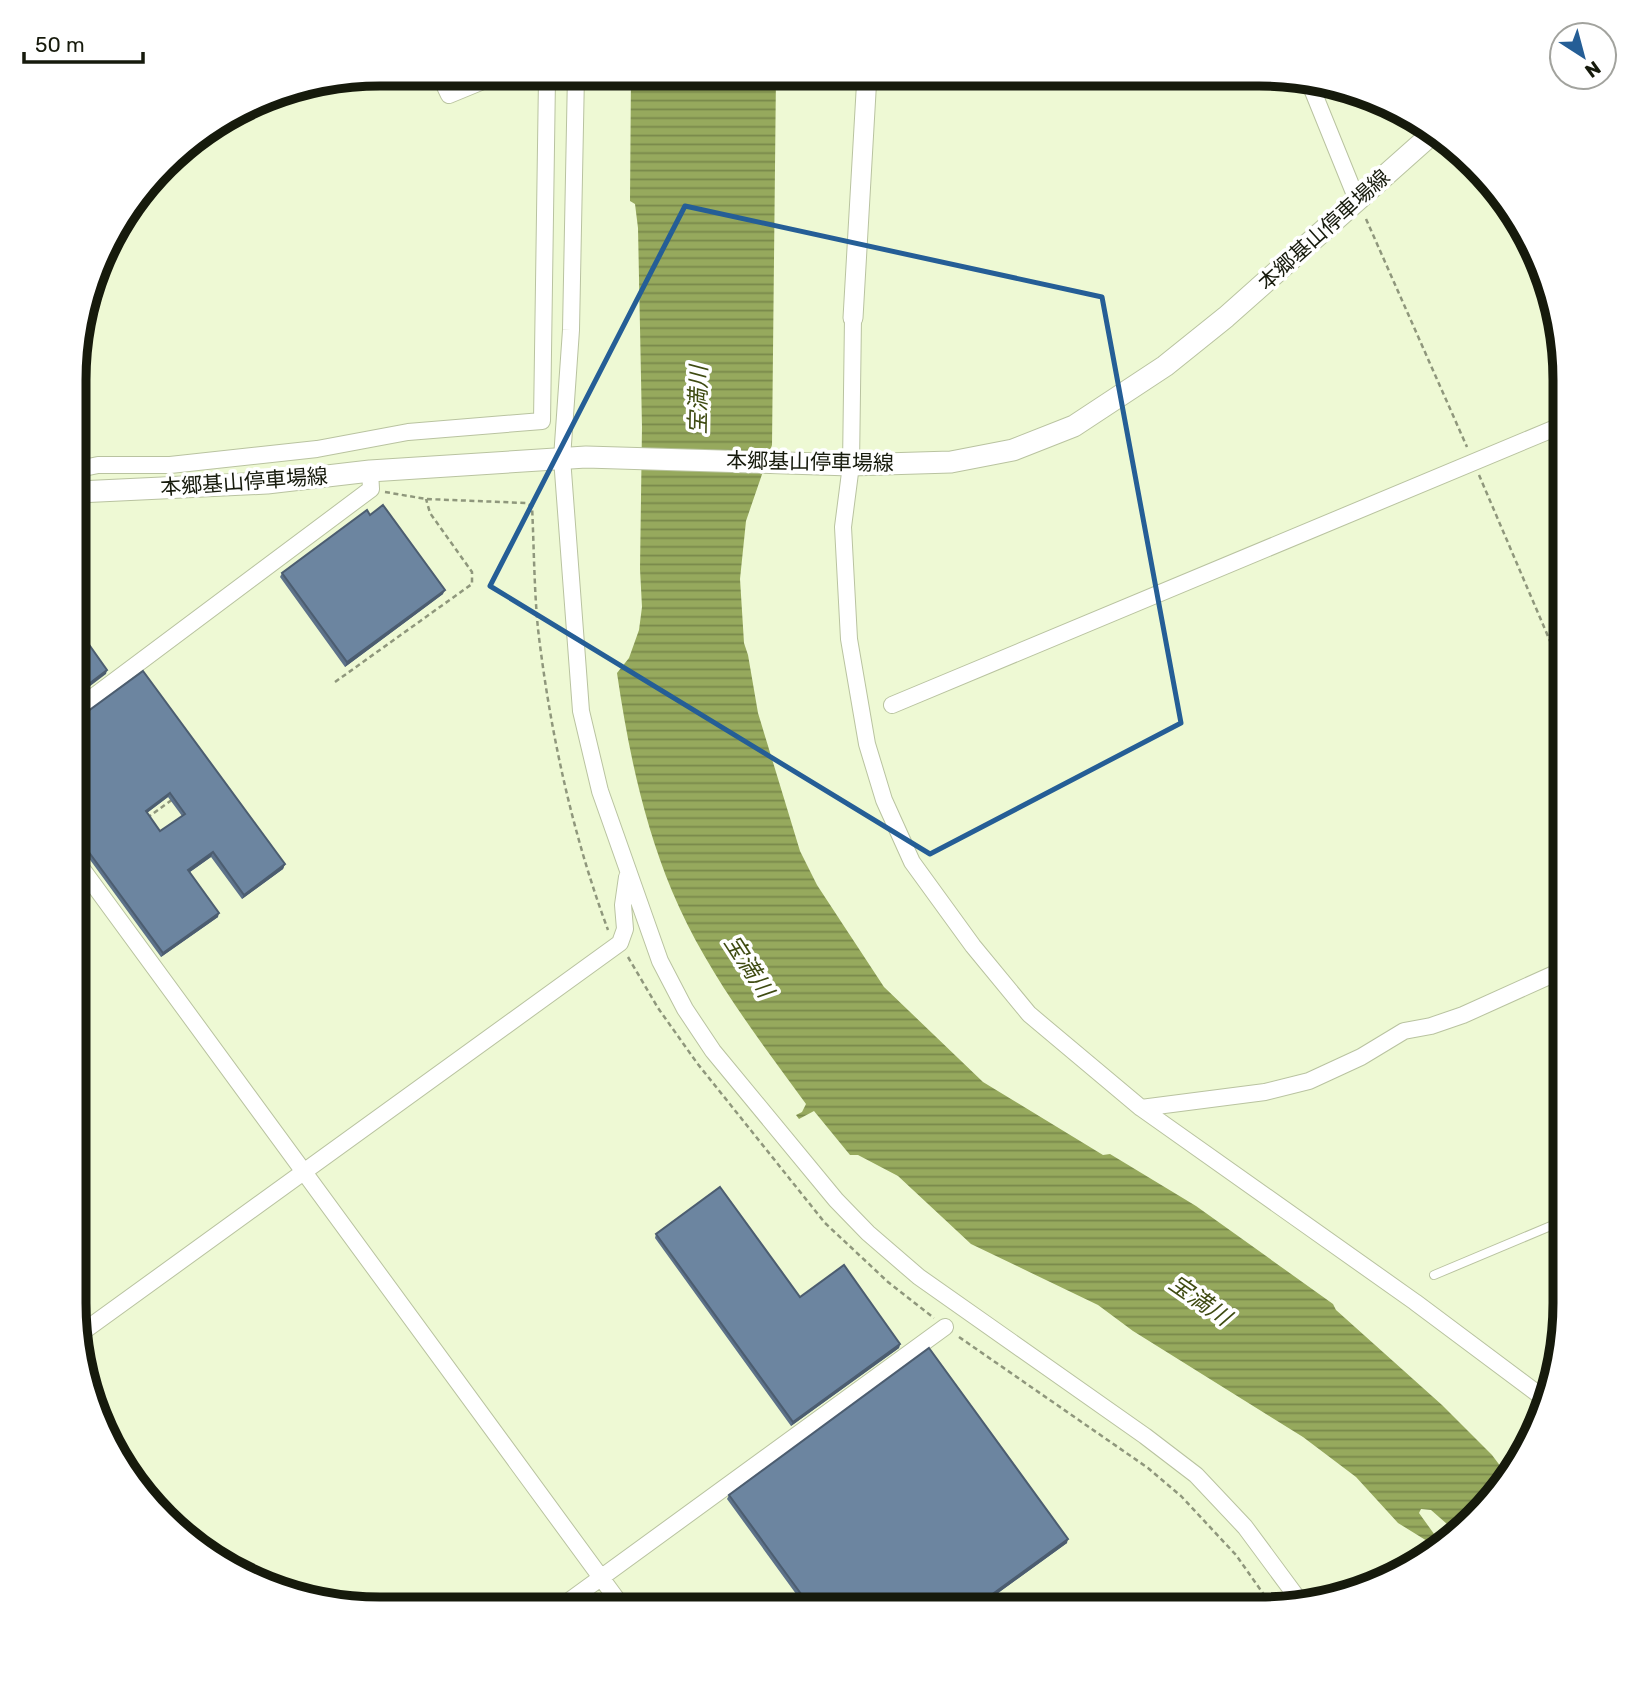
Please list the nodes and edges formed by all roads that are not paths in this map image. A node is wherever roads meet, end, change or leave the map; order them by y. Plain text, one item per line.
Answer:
1 (445, 86) edge
2 (471, 86) edge
3 (547, 86) edge
4 (576, 86) edge
5 (866, 86) edge
6 (1313, 90) edge
7 (1427, 138) edge
8 (1357, 200) junction
9 (853, 318) joint
10 (1553, 429) edge
11 (562, 458) junction
12 (846, 465) junction
13 (86, 468) edge
14 (371, 480) junction
15 (86, 492) edge
16 (86, 702) edge
17 (892, 705) dead end
18 (628, 871) junction
19 (86, 875) edge
20 (1553, 975) edge
21 (1142, 1108) junction
22 (306, 1172) junction
23 (1553, 1225) edge
24 (1434, 1275) dead end
25 (945, 1327) road end
26 (87, 1329) edge
27 (1539, 1395) edge
28 (601, 1577) junction
29 (1296, 1595) edge
30 (574, 1597) edge
31 (615, 1597) edge

1 - 2 street
3 - 13 street
4 - 11 street
5 - 9 street
6 - 8 street
7 - 8 main road, 本郷基山停車場線
8 - 12 main road, 本郷基山停車場線
9 - 12 street
10 - 17 street
11 - 12 main road, 本郷基山停車場線
11 - 14 main road, 本郷基山停車場線
11 - 18 street
12 - 21 street
14 - 15 main road, 本郷基山停車場線
14 - 16 street
18 - 22 street
18 - 29 street
19 - 22 street
20 - 21 street
21 - 27 street
22 - 26 street
22 - 28 street
23 - 24 lane
25 - 28 street
28 - 30 street
28 - 31 street

